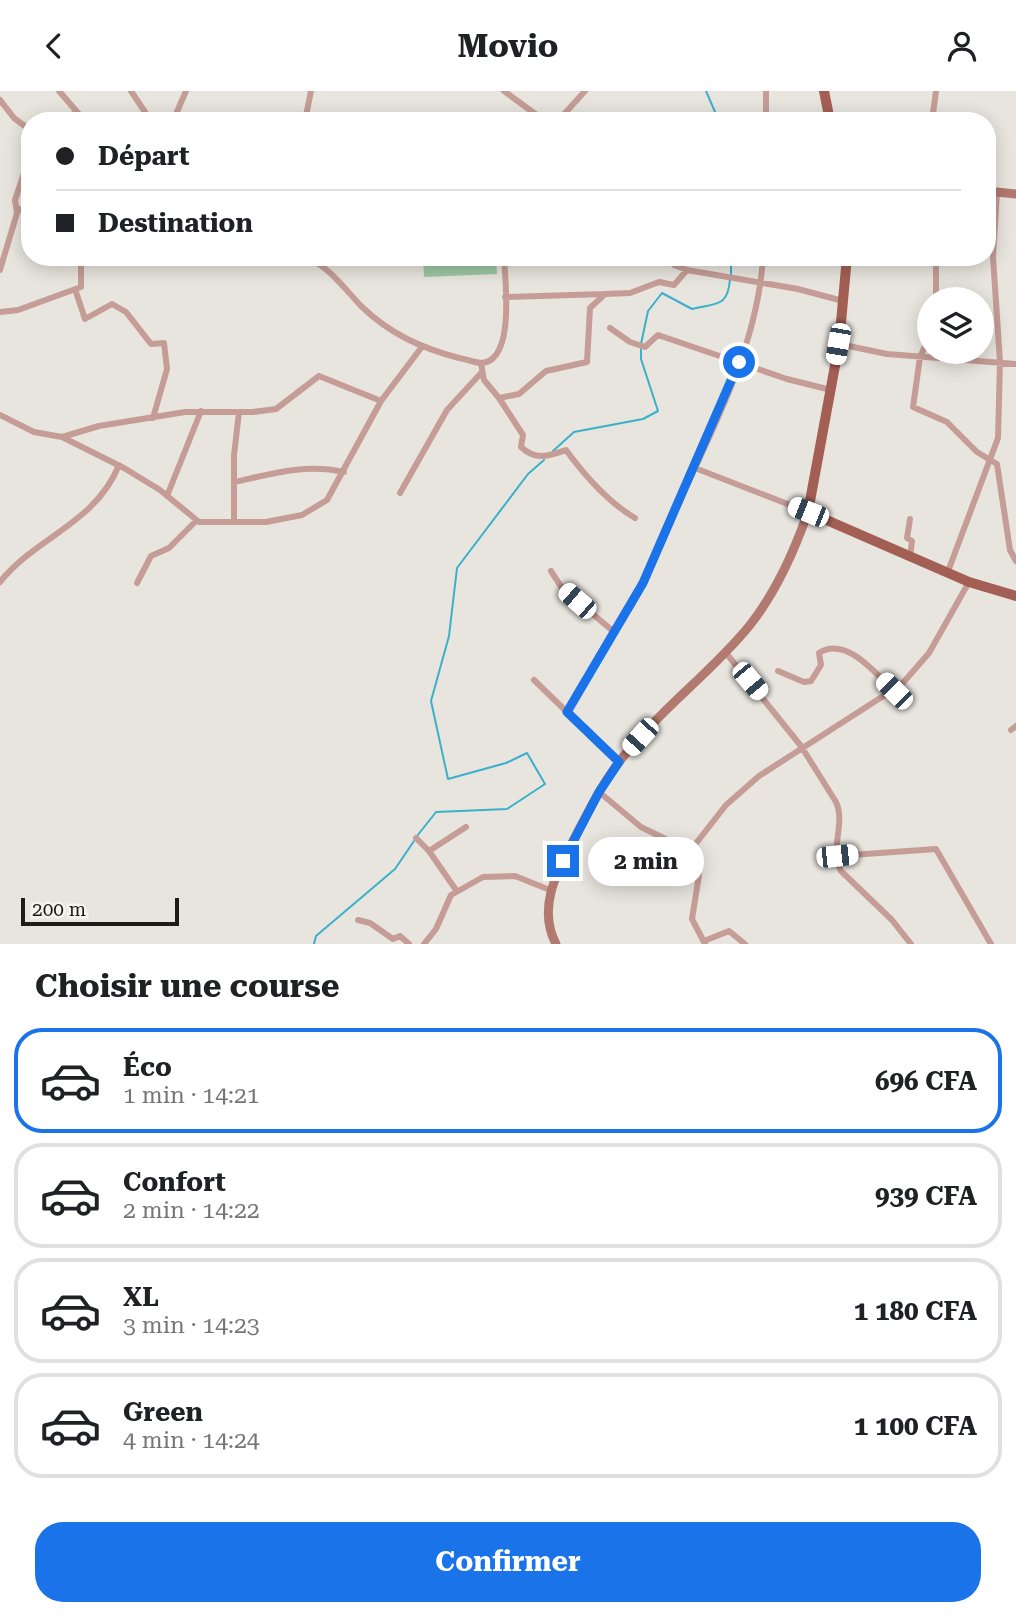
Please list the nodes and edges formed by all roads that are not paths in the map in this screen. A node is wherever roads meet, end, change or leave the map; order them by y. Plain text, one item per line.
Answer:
1 (59, 91) edge
2 (131, 91) edge
3 (186, 91) edge
4 (311, 91) edge
5 (504, 91) edge
6 (585, 91) edge
7 (766, 91) edge
8 (824, 91) edge
9 (936, 91) edge
10 (0, 100) edge
11 (76, 111) edge
12 (145, 112) edge
13 (177, 112) edge
14 (307, 112) edge
15 (533, 112) edge
16 (566, 112) edge
17 (766, 112) edge
18 (828, 112) edge
19 (933, 112) edge
20 (21, 124) edge
21 (21, 182) edge
22 (996, 192) edge
23 (1016, 194) edge
24 (17, 208) junction
25 (21, 210) edge
26 (2, 249) edge
27 (81, 266) edge
28 (323, 266) edge
29 (504, 266) edge
30 (677, 266) edge
31 (762, 266) edge
32 (846, 266) edge
33 (936, 266) edge
34 (994, 266) edge
35 (0, 270) edge
36 (687, 270) junction
37 (761, 283) junction
38 (936, 287) edge
39 (75, 289) junction
40 (604, 294) junction
41 (505, 297) junction
42 (843, 301) junction
43 (0, 312) edge
44 (610, 328) dead end
45 (838, 344) junction
46 (421, 348) junction
47 (917, 357) edge
48 (739, 362) junction
49 (994, 362) edge
50 (1000, 362) junction
51 (481, 363) junction
52 (919, 364) edge
53 (1016, 364) edge
54 (482, 372) junction
55 (831, 390) junction
56 (499, 398) junction
57 (381, 401) junction
58 (201, 411) junction
59 (239, 412) junction
60 (153, 418) junction
61 (1, 419) edge
62 (62, 437) junction
63 (989, 462) junction
64 (119, 465) junction
65 (695, 468) junction
66 (344, 472) junction
67 (234, 482) junction
68 (400, 493) dead end
69 (167, 496) junction
70 (808, 512) junction
71 (635, 518) dead end
72 (910, 519) dead end
73 (196, 521) junction
74 (234, 523) junction
75 (910, 558) junction
76 (1016, 561) edge
77 (551, 571) dead end
78 (947, 574) junction
79 (0, 582) edge
80 (969, 582) junction
81 (137, 583) dead end
82 (1016, 596) edge
83 (614, 632) junction
84 (726, 653) junction
85 (778, 671) dead end
86 (534, 680) dead end
87 (894, 691) junction
88 (567, 712) junction
89 (801, 746) junction
90 (619, 762) junction
91 (599, 792) junction
92 (466, 827) dead end
93 (416, 838) dead end
94 (429, 851) junction
95 (690, 851) junction
96 (837, 856) junction
97 (456, 890) junction
98 (551, 890) junction
99 (358, 920) dead end
100 (704, 943) edge
101 (410, 944) edge
102 (424, 944) edge
103 (556, 944) edge
104 (745, 944) edge
105 (911, 944) edge
106 (991, 944) edge

1 - 11 street
2 - 12 street
3 - 13 street
4 - 14 street
5 - 15 street
6 - 16 street
7 - 17 street
8 - 18 main road
9 - 19 street
10 - 20 street
21 - 24 street
22 - 23 street
24 - 25 street
24 - 26 street
26 - 35 street
27 - 39 street
28 - 46 street
29 - 41 street
30 - 36 street
31 - 37 street
32 - 42 main road
33 - 38 street
34 - 50 street
36 - 37 street
36 - 40 street
37 - 42 street
37 - 48 street
39 - 43 street
39 - 60 street
40 - 41 street
40 - 56 street
41 - 51 street
42 - 45 main road
44 - 48 street
45 - 47 street
45 - 55 main road
46 - 51 street
46 - 57 street
48 - 55 street
48 - 65 street
49 - 50 street
50 - 53 street
50 - 63 street
51 - 54 street
52 - 63 street
54 - 56 street
54 - 68 street
55 - 70 main road
56 - 71 street
57 - 59 street
57 - 66 street
58 - 59 street
58 - 60 street
58 - 69 street
59 - 67 street
60 - 62 street
61 - 62 street
62 - 64 street
63 - 76 street
63 - 78 street
64 - 69 street
64 - 79 street
65 - 70 street
65 - 83 street
66 - 67 street
66 - 74 street
67 - 74 street
69 - 73 street
70 - 75 main road
70 - 84 street
72 - 75 street
73 - 74 street
73 - 81 street
75 - 78 main road
77 - 83 street
78 - 80 main road
80 - 82 main road
80 - 87 street
83 - 88 street
84 - 89 street
84 - 90 street
85 - 87 street
86 - 88 street
87 - 89 street
88 - 90 street
89 - 95 street
89 - 96 street
90 - 91 street
91 - 95 street
91 - 98 street
92 - 94 street
93 - 94 street
94 - 97 street
95 - 100 street
96 - 105 street
96 - 106 street
97 - 98 street
97 - 102 street
98 - 103 street
99 - 101 street
100 - 104 street

